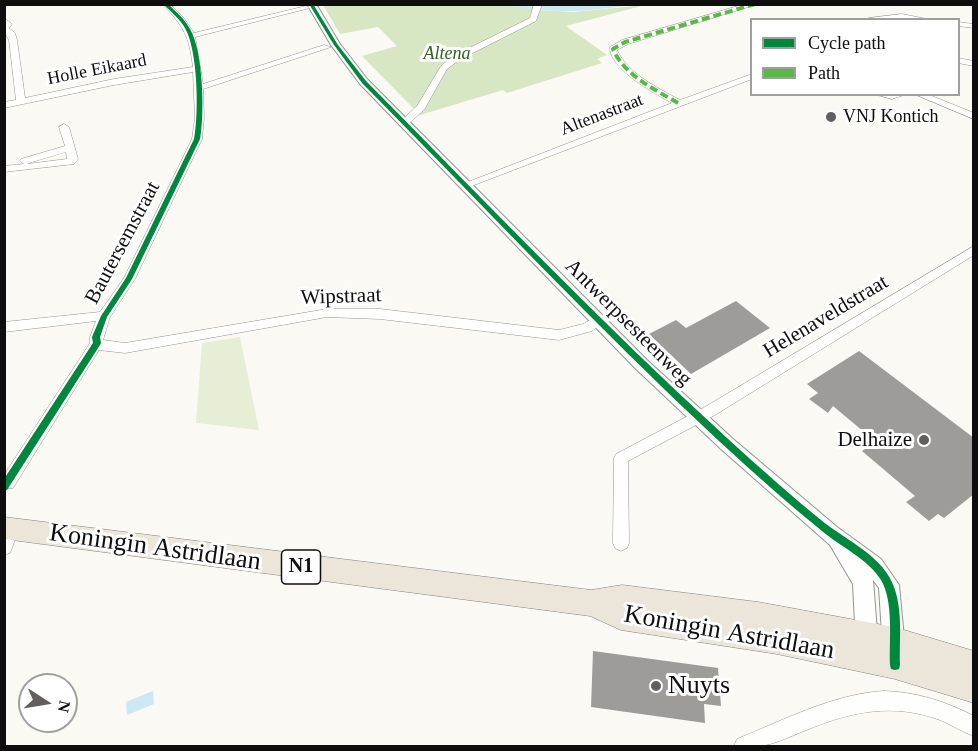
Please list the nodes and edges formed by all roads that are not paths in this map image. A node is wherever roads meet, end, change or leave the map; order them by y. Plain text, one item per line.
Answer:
1 (165, 4) edge
2 (755, 4) edge
3 (309, 6) edge
4 (537, 7) edge
5 (901, 14) edge
6 (880, 18) edge
7 (919, 18) edge
8 (5, 26) edge
9 (191, 36) junction
10 (327, 47) dead end
11 (196, 69) junction
12 (750, 77) edge
13 (198, 88) junction
14 (923, 96) edge
15 (21, 101) junction
16 (678, 104) junction
17 (4, 105) edge
18 (974, 116) edge
19 (405, 122) junction
20 (64, 127) dead end
21 (4, 168) edge
22 (465, 185) junction
23 (974, 250) edge
24 (104, 316) junction
25 (592, 324) junction
26 (4, 327) edge
27 (97, 343) junction
28 (698, 418) junction
29 (8, 483) dead end
30 (7, 535) edge
31 (621, 543) dead end
32 (881, 650) junction
33 (974, 665) edge
34 (974, 689) edge
35 (974, 727) edge
36 (744, 747) edge

1 - 9 street, Bautersemstraat
2 - 16 street
3 - 9 street
3 - 19 street, Antwerpsesteenweg
4 - 19 street
5 - 6 street
5 - 7 street
8 - 15 street
9 - 11 street, Bautersemstraat
10 - 13 street
11 - 13 street, Bautersemstraat
11 - 15 street, Holle Eikaard
12 - 16 street, Altenastraat
13 - 24 street, Bautersemstraat
14 - 18 street
15 - 17 street, Holle Eikaard
16 - 22 street, Altenastraat
19 - 22 street, Antwerpsesteenweg
20 - 21 street
22 - 25 street, Antwerpsesteenweg
23 - 28 street, Helenaveldstraat
24 - 26 street
24 - 27 street, Bautersemstraat
25 - 27 street, Wipstraat
25 - 28 street, Antwerpsesteenweg
27 - 29 street, Bautersemstraat
28 - 31 street, Helenaveldstraat
28 - 32 street, Antwerpsesteenweg
30 - 32 main road, Koningin Astridlaan / N1
32 - 33 main road, N1
32 - 34 main road, N1
35 - 36 street

